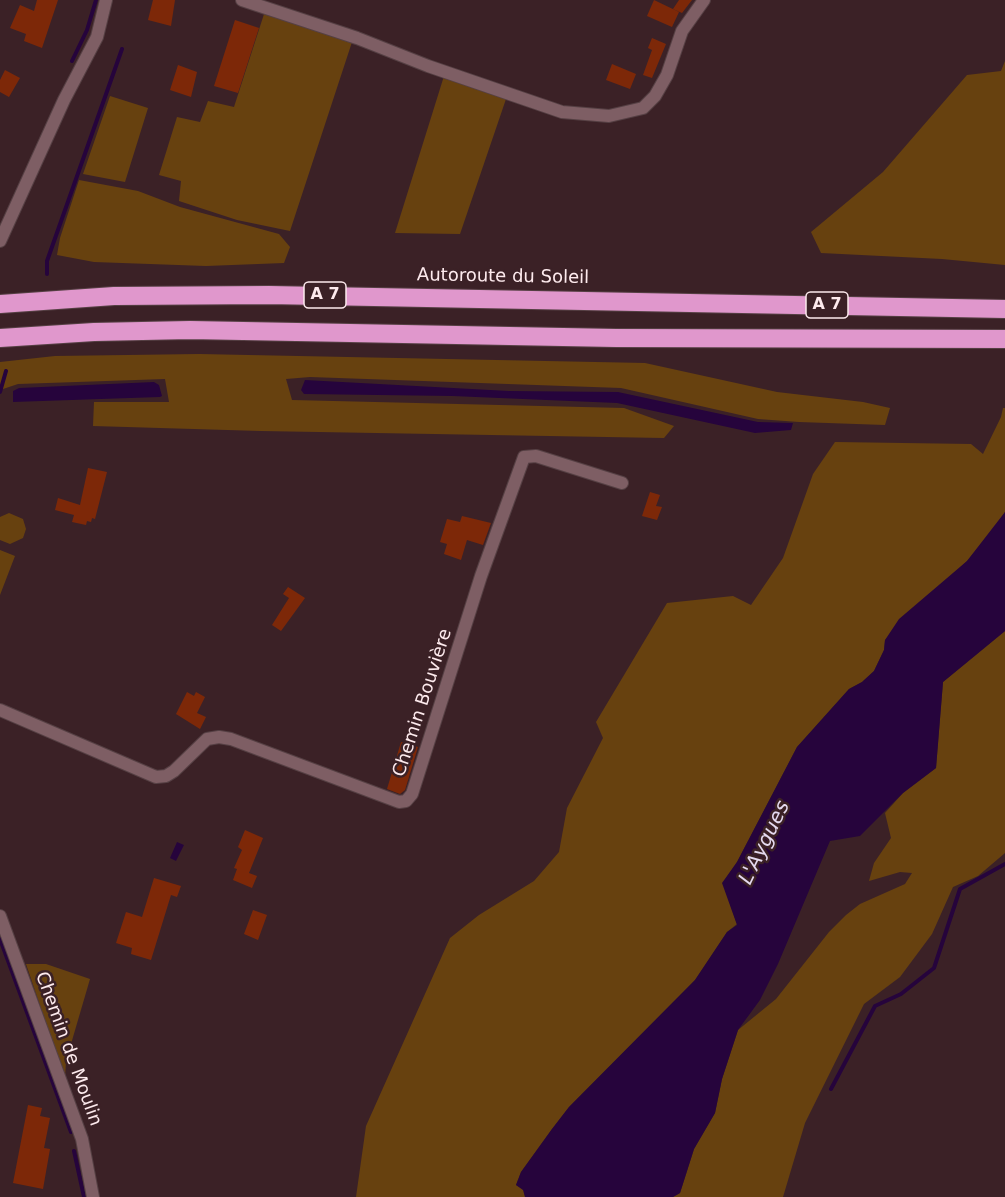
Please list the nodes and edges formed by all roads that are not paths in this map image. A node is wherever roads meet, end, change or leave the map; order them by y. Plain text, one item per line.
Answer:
1 (106, 0) edge
2 (242, 0) edge
3 (704, 0) edge
4 (0, 241) edge
5 (0, 304) edge
6 (1005, 309) edge
7 (0, 338) edge
8 (1005, 339) edge
9 (622, 483) dead end
10 (0, 710) edge
11 (0, 916) edge
12 (93, 1197) edge

1 - 4 street
2 - 3 street
5 - 6 highway, Autoroute du Soleil / A 7
7 - 8 highway, A 7
9 - 10 street, Chemin Bouvière
11 - 12 street, Chemin de Moulin

